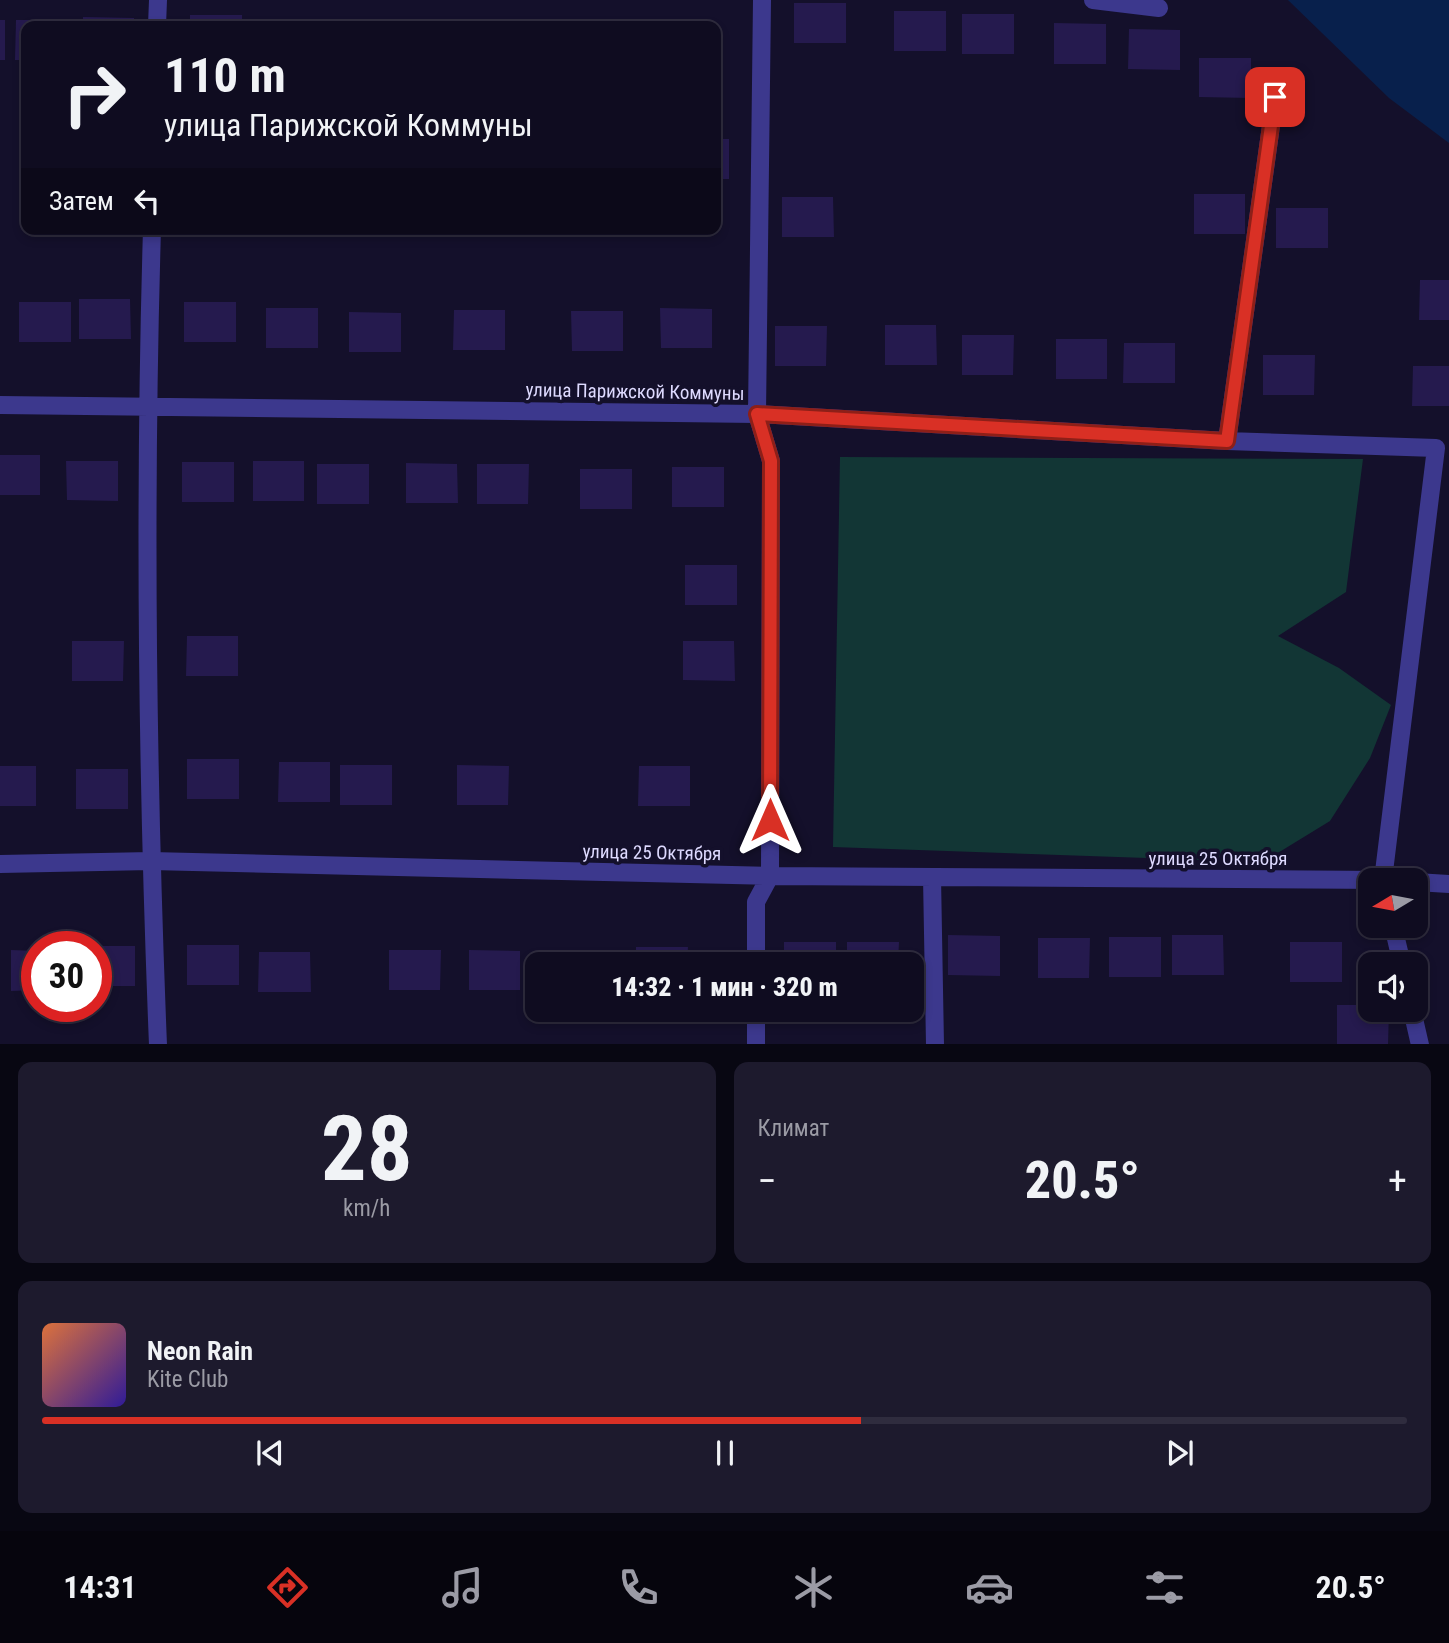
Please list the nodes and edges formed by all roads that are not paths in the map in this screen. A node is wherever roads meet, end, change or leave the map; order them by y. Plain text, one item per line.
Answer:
1 (158, 0) edge
2 (762, 0) edge
3 (1093, 0) edge
4 (1158, 9) dead end
5 (157, 21) edge
6 (1275, 97) dead end
7 (152, 235) edge
8 (147, 404) junction
9 (0, 405) edge
10 (757, 414) junction
11 (1227, 441) junction
12 (151, 861) junction
13 (0, 864) edge
14 (1385, 868) edge
15 (770, 876) junction
16 (932, 877) junction
17 (1358, 880) edge
18 (1428, 883) edge
19 (1449, 884) edge
20 (756, 952) edge
21 (756, 1022) edge
22 (1415, 1022) edge
23 (158, 1044) edge
24 (756, 1044) edge
25 (934, 1044) edge
26 (1420, 1044) edge

1 - 5 street
2 - 10 street
3 - 4 street
6 - 11 street
7 - 8 street
8 - 9 street, улица Парижской Коммуны
8 - 10 street, улица Парижской Коммуны
8 - 12 street
10 - 11 street, улица Парижской Коммуны
10 - 15 street
11 - 14 street, улица Парижской Коммуны
12 - 13 street, улица 25 Октября
12 - 15 street, улица 25 Октября
12 - 23 street
15 - 16 street, улица 25 Октября
15 - 20 street
16 - 17 street, улица 25 Октября
16 - 25 street
18 - 19 street
21 - 24 street
22 - 26 street

